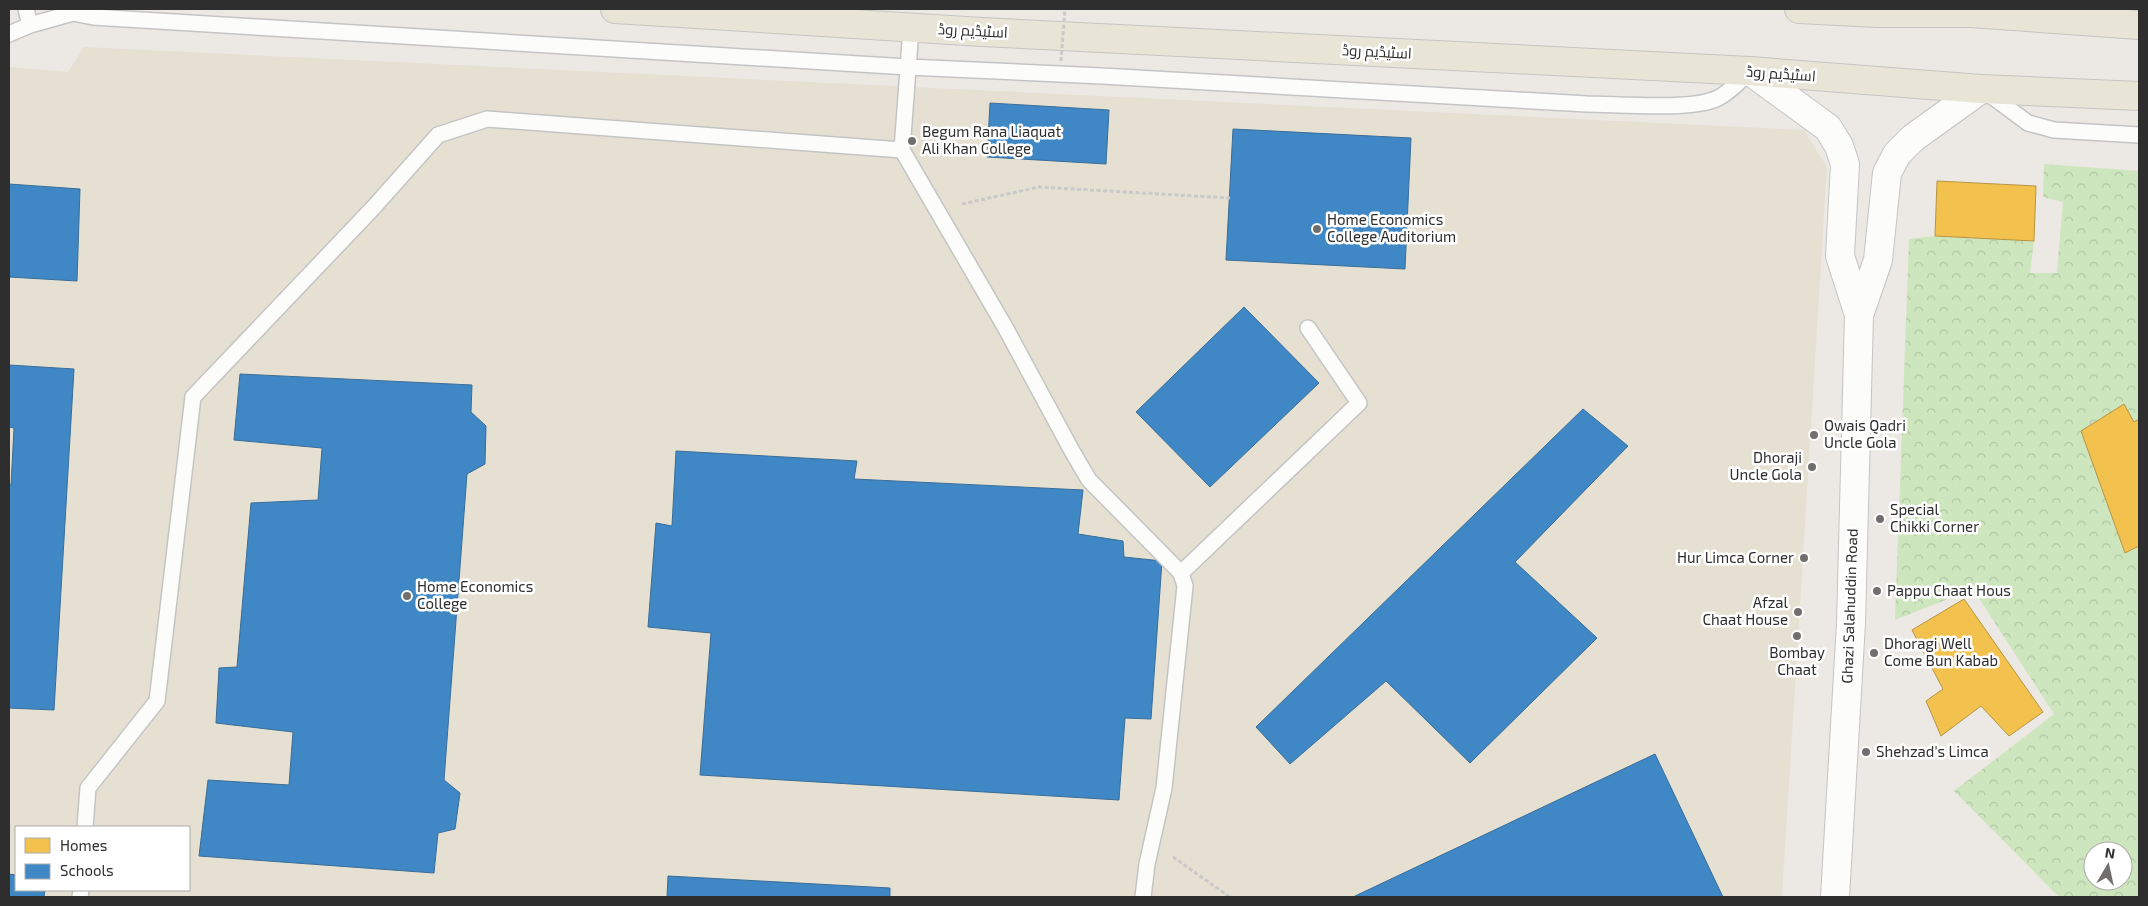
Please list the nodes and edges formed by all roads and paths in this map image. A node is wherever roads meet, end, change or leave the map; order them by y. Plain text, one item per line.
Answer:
1 (26, 9) edge
2 (615, 9) edge
3 (1065, 9) edge
4 (1799, 9) edge
5 (1973, 11) edge
6 (2083, 15) edge
7 (30, 25) junction
8 (2139, 25) edge
9 (911, 28) junction
10 (9, 34) edge
11 (1061, 61) dead end
12 (908, 67) junction
13 (1750, 71) junction
14 (1982, 89) junction
15 (2139, 96) edge
16 (2139, 135) edge
17 (902, 150) junction
18 (1230, 198) dead end
19 (937, 209) junction
20 (1859, 316) junction
21 (1308, 328) dead end
22 (1181, 573) junction
23 (85, 826) edge
24 (1152, 842) junction
25 (1142, 897) edge
26 (1230, 897) edge
27 (1835, 897) edge

1 - 7 lane
2 - 9 main road, اسٹیڈیم روڈ
3 - 11 path, bridge
4 - 5 main road
5 - 6 main road
6 - 8 main road
7 - 10 lane
7 - 12 lane
9 - 12 lane
9 - 13 main road, اسٹیڈیم روڈ
12 - 13 lane
12 - 17 lane
13 - 14 main road, اسٹیڈیم روڈ
13 - 20 main road, Ghazi Salahuddin Road
14 - 15 main road, اسٹیڈیم روڈ
14 - 16 lane
14 - 20 main road, Ghazi Salahuddin Road
17 - 19 lane
17 - 23 lane
18 - 19 path
19 - 22 lane
20 - 27 main road, Ghazi Salahuddin Road
21 - 22 lane
22 - 24 lane
24 - 25 lane
24 - 26 path

